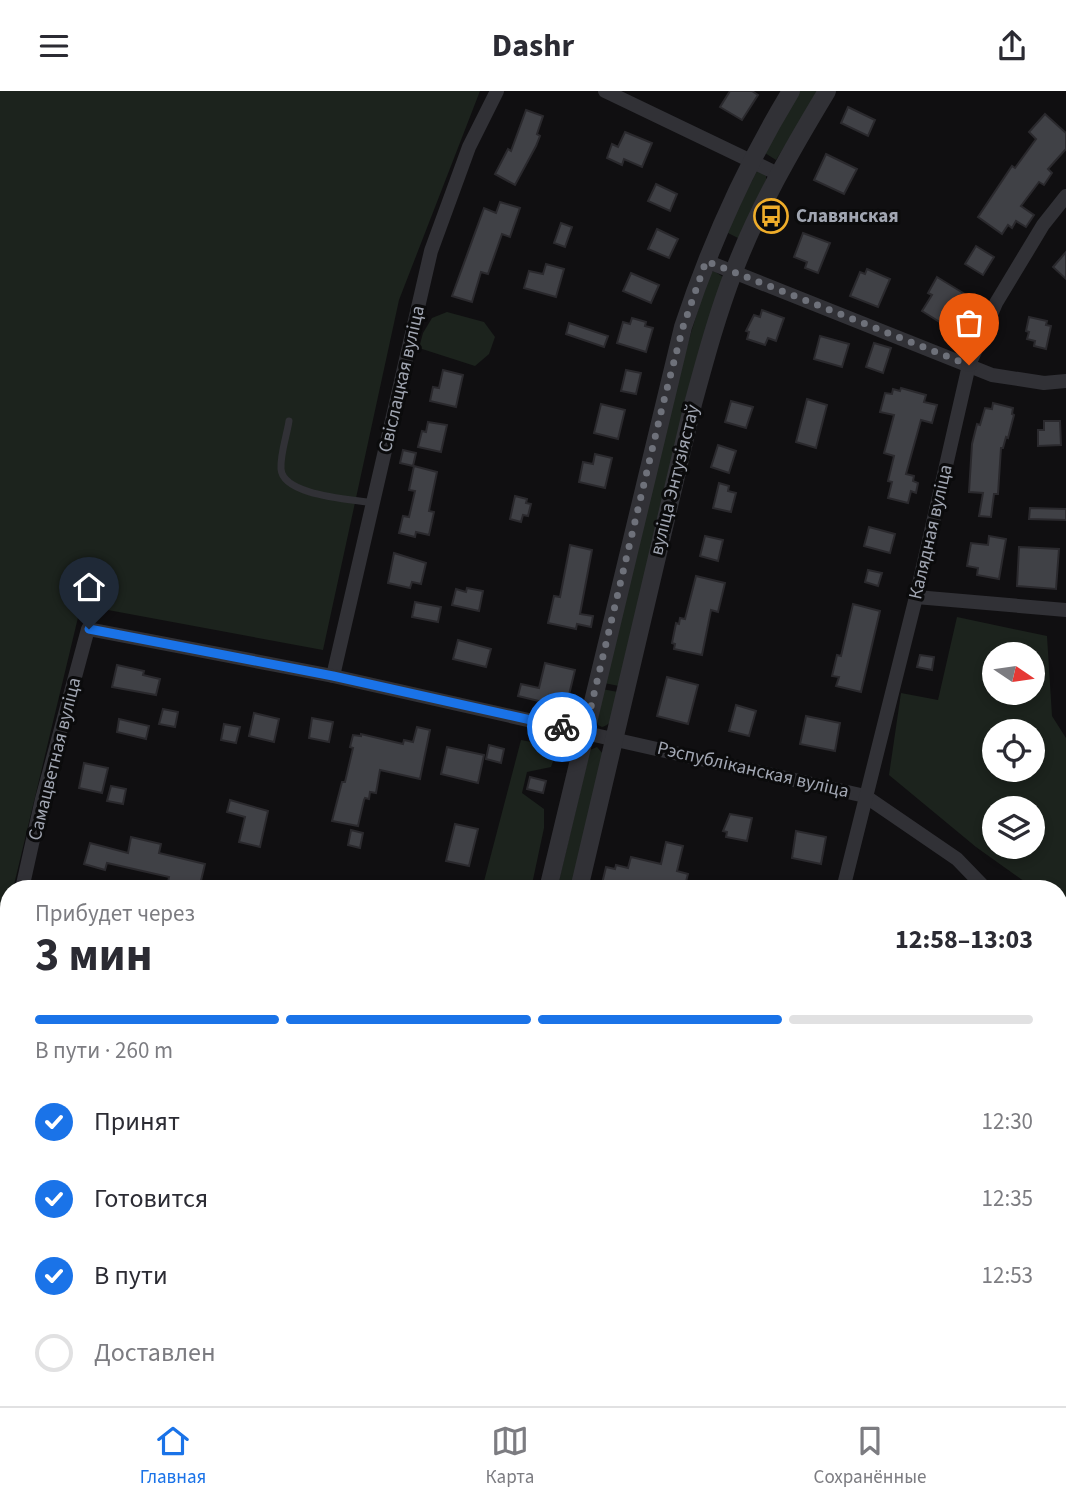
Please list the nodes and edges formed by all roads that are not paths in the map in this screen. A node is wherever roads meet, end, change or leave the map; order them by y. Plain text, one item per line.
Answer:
1 (497, 91) edge
2 (605, 91) edge
3 (791, 91) edge
4 (827, 91) edge
5 (752, 161) junction
6 (778, 174) junction
7 (1066, 196) edge
8 (706, 261) junction
9 (734, 271) junction
10 (969, 365) junction
11 (1066, 381) edge
12 (289, 421) dead end
13 (374, 503) junction
14 (916, 597) junction
15 (1066, 610) edge
16 (89, 629) joint
17 (333, 676) junction
18 (585, 732) junction
19 (614, 739) junction
20 (865, 796) junction
21 (25, 880) edge
22 (550, 880) edge
23 (581, 880) edge
24 (845, 880) edge
25 (977, 880) edge

1 - 13 street, Свіслацкая вуліца
2 - 5 street
3 - 5 street, вуліца Энтузіястаў
4 - 6 street, вуліца Энтузіястаў
5 - 6 street
5 - 8 street, вуліца Энтузіястаў
6 - 9 street, вуліца Энтузіястаў
7 - 10 street, Калядная вуліца
8 - 9 street
8 - 18 street, вуліца Энтузіястаў
9 - 10 street
9 - 19 street, вуліца Энтузіястаў
10 - 11 street
10 - 14 street, Калядная вуліца
12 - 13 lane
13 - 17 street, Свіслацкая вуліца
14 - 15 street
14 - 20 street, Калядная вуліца
16 - 17 street, Рэспубліканская вуліца
16 - 21 street, Самацветная вуліца
17 - 18 street, Рэспубліканская вуліца
18 - 19 street, Рэспубліканская вуліца
18 - 22 street, вуліца Энтузіястаў
19 - 20 street, Рэспубліканская вуліца
19 - 23 street, вуліца Энтузіястаў
20 - 24 street, Калядная вуліца
20 - 25 street, Рэспубліканская вуліца

